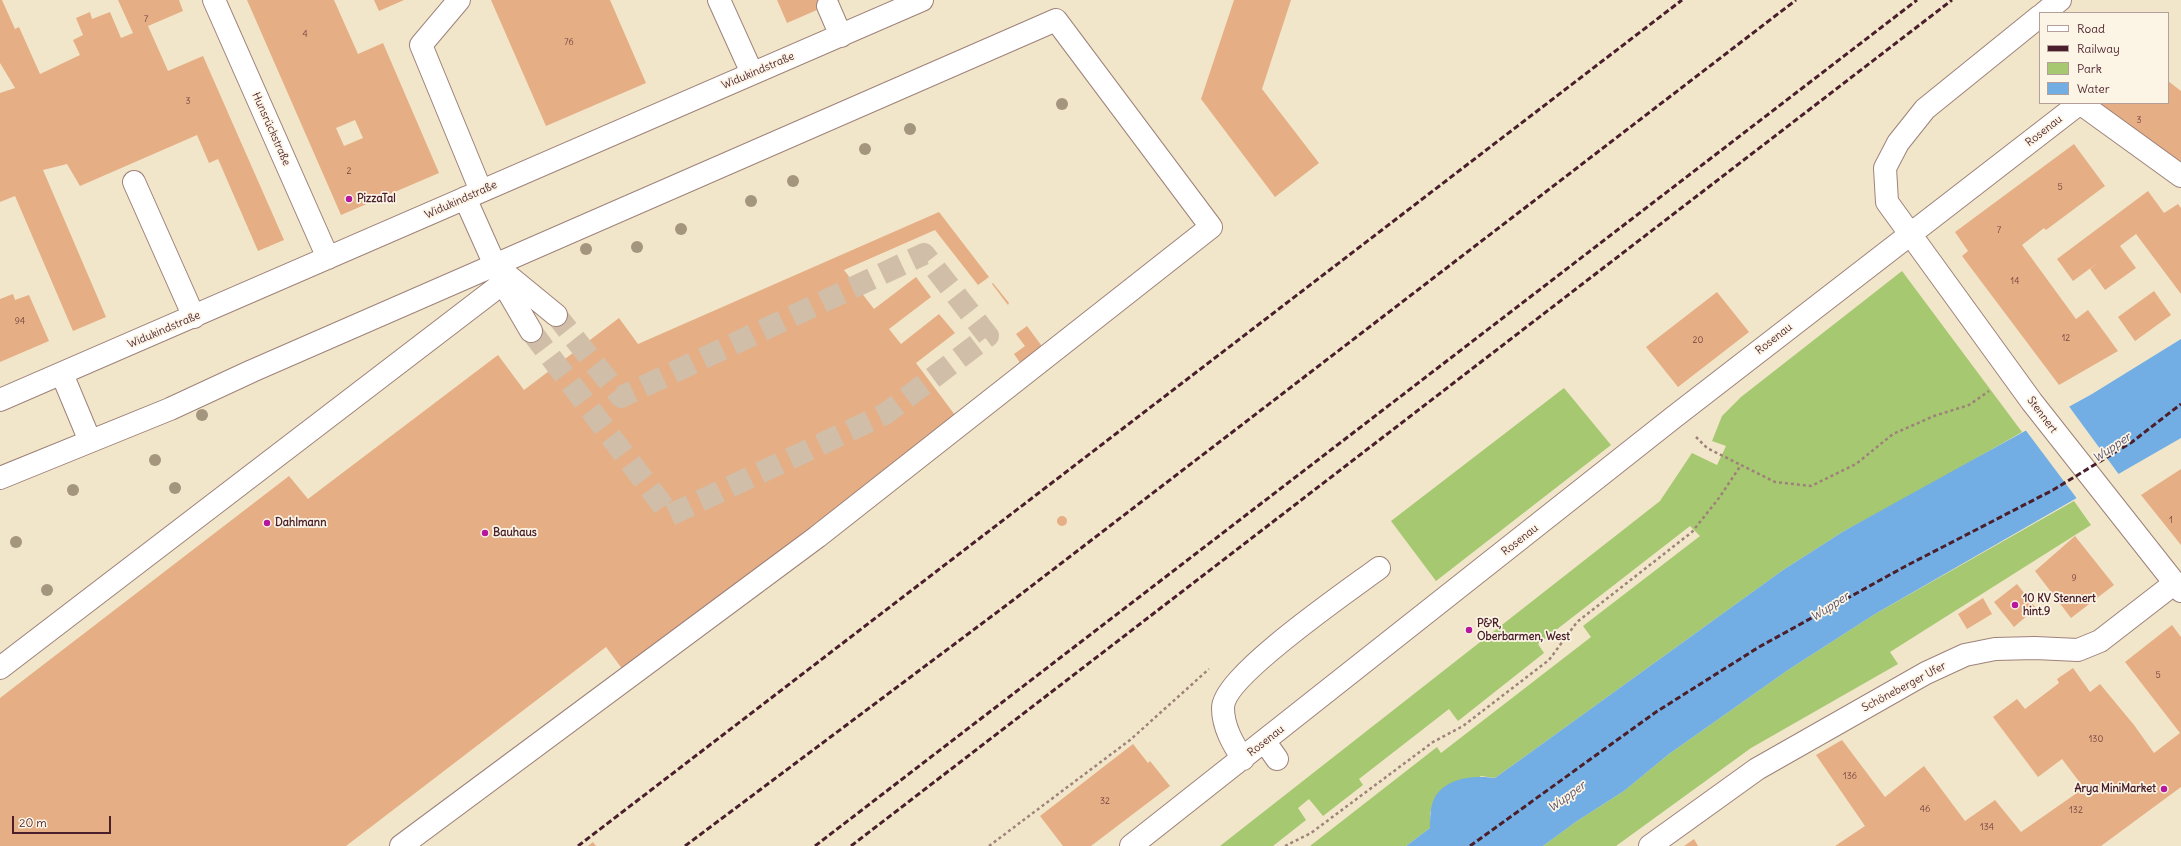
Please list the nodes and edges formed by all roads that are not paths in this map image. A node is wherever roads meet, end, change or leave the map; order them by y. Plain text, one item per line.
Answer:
1 (214, 0) edge
2 (459, 0) edge
3 (719, 0) edge
4 (922, 0) edge
5 (2060, 0) edge
6 (828, 6) dead end
7 (2045, 12) edge
8 (2039, 17) edge
9 (841, 36) junction
10 (752, 74) junction
11 (2079, 104) edge
12 (2081, 104) edge
13 (2181, 176) edge
14 (134, 182) dead end
15 (473, 194) junction
16 (1909, 234) junction
17 (328, 258) junction
18 (499, 274) junction
19 (556, 315) tunnel mouth
20 (194, 317) junction
21 (531, 331) tunnel mouth
22 (62, 374) junction
23 (0, 400) edge
24 (90, 441) junction
25 (0, 478) edge
26 (1379, 568) dead end
27 (2178, 587) edge
28 (0, 668) edge
29 (1243, 759) junction
30 (401, 846) edge
31 (1131, 846) edge
32 (1650, 846) edge

1 - 17 street, Hunsrückstraße
2 - 15 street
3 - 10 street
4 - 9 street, Widukindstraße
5 - 7 street
6 - 9 street
8 - 16 street
9 - 10 street, Widukindstraße
10 - 15 street, Widukindstraße
11 - 16 street, Rosenau
12 - 13 street, Rosenau
14 - 20 street
15 - 17 street, Widukindstraße
15 - 18 street
16 - 27 street, Stennert
16 - 29 street, Rosenau
17 - 20 street, Widukindstraße
18 - 19 street
18 - 21 street
18 - 24 street
18 - 28 street
18 - 30 street
20 - 22 street, Widukindstraße
22 - 23 street, Widukindstraße
22 - 24 street
24 - 25 street
26 - 29 street
27 - 32 street, Schöneberger Ufer
29 - 31 street, Rosenau

